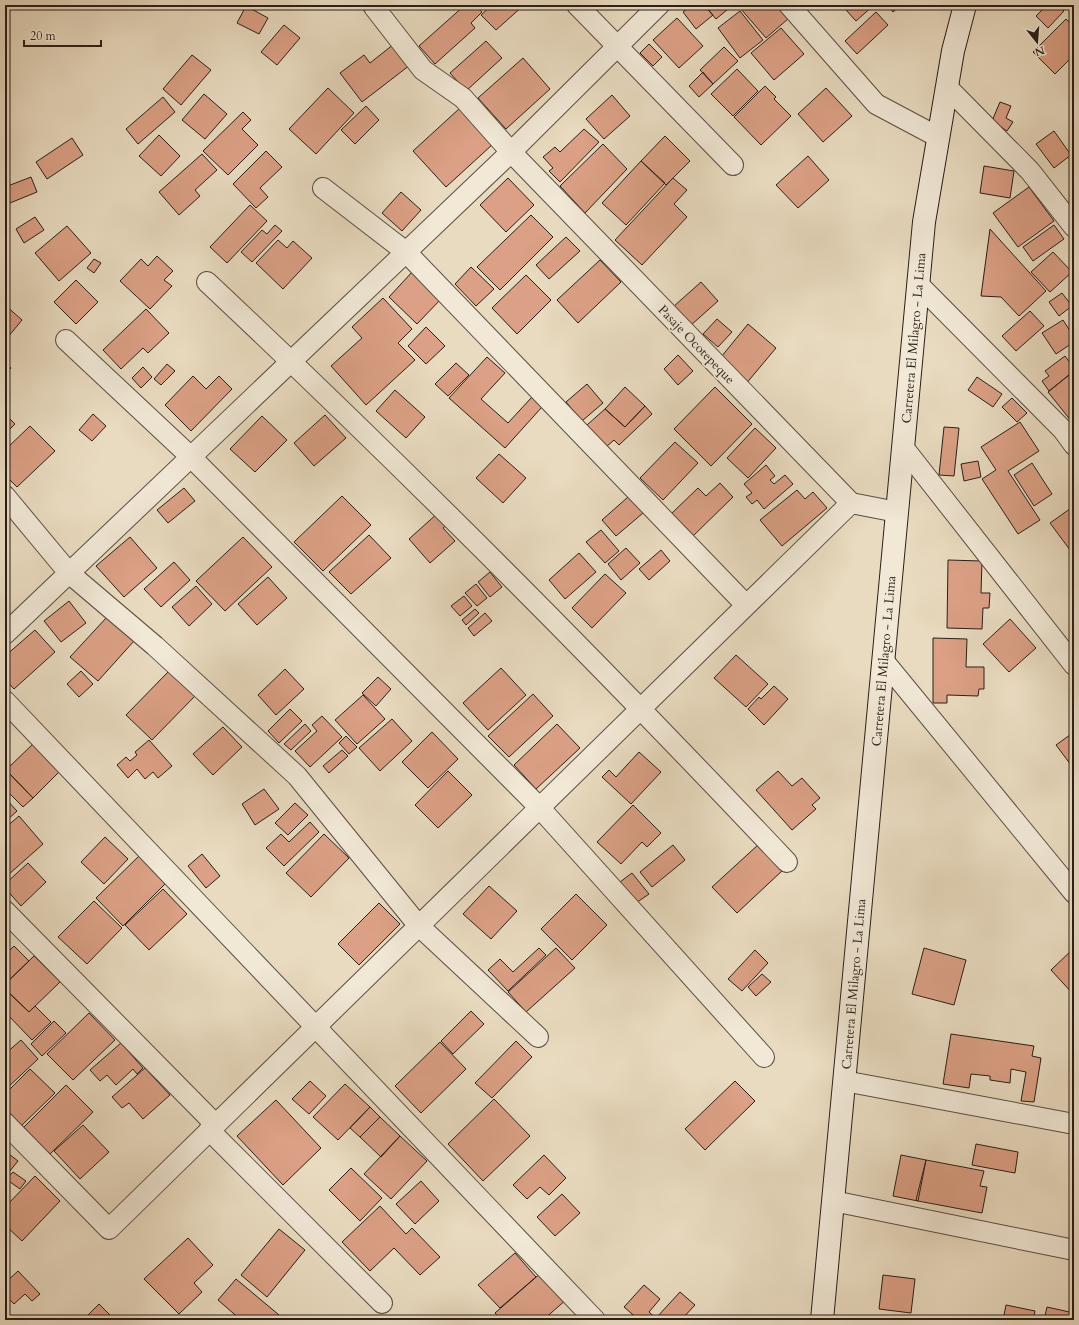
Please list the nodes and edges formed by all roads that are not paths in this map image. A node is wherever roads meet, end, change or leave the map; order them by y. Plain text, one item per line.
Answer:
1 (578, 5) edge
2 (659, 5) edge
3 (790, 5) edge
4 (965, 5) edge
5 (374, 7) dead end
6 (618, 46) junction
7 (947, 86) junction
8 (938, 137) junction
9 (510, 152) junction
10 (734, 165) dead end
11 (323, 188) dead end
12 (1074, 227) edge
13 (406, 252) junction
14 (207, 282) dead end
15 (918, 284) junction
16 (66, 340) dead end
17 (291, 361) junction
18 (1074, 445) edge
19 (903, 447) junction
20 (191, 457) junction
21 (5, 496) edge
22 (851, 503) junction
23 (897, 512) junction
24 (69, 573) junction
25 (746, 605) junction
26 (5, 634) edge
27 (883, 660) junction
28 (1074, 665) edge
29 (5, 701) edge
30 (641, 708) junction
31 (539, 807) junction
32 (787, 862) dead end
33 (1074, 893) edge
34 (5, 911) edge
35 (418, 925) junction
36 (315, 1026) junction
37 (538, 1037) dead end
38 (764, 1057) dead end
39 (844, 1081) junction
40 (5, 1123) edge
41 (1074, 1124) edge
42 (212, 1127) junction
43 (833, 1201) junction
44 (1074, 1250) edge
45 (382, 1304) dead end
46 (595, 1320) edge
47 (822, 1320) edge

1 - 6 street
2 - 6 street
3 - 8 street
4 - 7 main road, Carretera El Milagro - La Lima
5 - 9 street, Pasaje Ocotepeque
6 - 9 street
6 - 10 street
7 - 8 main road, Carretera El Milagro - La Lima
7 - 12 street
8 - 15 main road, Carretera El Milagro - La Lima
9 - 13 street
9 - 22 street, Pasaje Ocotepeque
11 - 13 street
13 - 17 street
13 - 25 street
14 - 17 street
15 - 18 street
15 - 19 main road, Carretera El Milagro - La Lima
16 - 20 street
17 - 20 street
17 - 30 street
19 - 23 main road, Carretera El Milagro - La Lima
19 - 28 street
20 - 24 street
20 - 31 street
21 - 24 street
22 - 23 street
22 - 25 street
23 - 27 main road, Carretera El Milagro - La Lima
24 - 26 street
24 - 35 street
25 - 30 street
27 - 33 street
27 - 39 main road, Carretera El Milagro - La Lima
29 - 36 street
30 - 31 street
30 - 32 street
31 - 35 street
31 - 38 street
34 - 42 street
35 - 36 street
35 - 37 street
36 - 42 street
36 - 46 street
39 - 41 street
39 - 43 main road, Carretera El Milagro - La Lima
40 - 42 street
42 - 45 street
43 - 44 street
43 - 47 main road, Carretera El Milagro - La Lima

